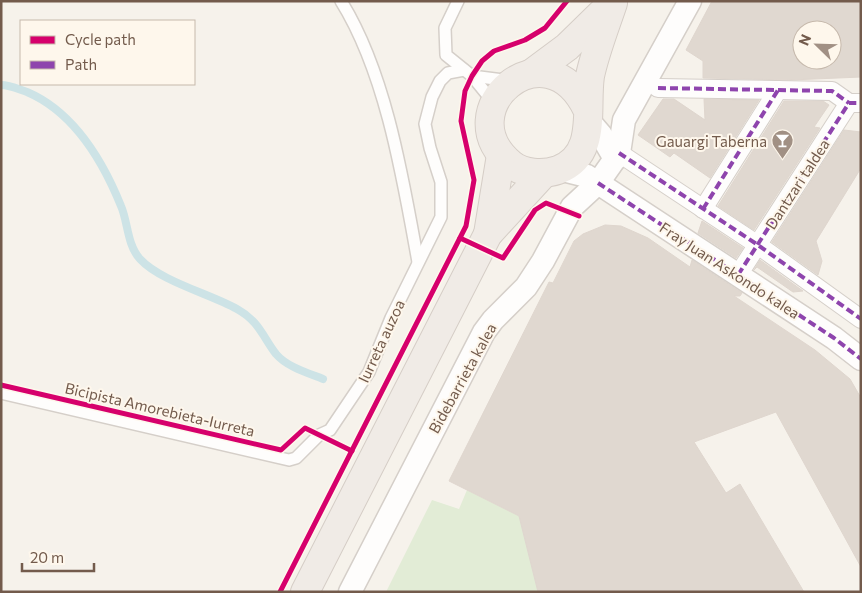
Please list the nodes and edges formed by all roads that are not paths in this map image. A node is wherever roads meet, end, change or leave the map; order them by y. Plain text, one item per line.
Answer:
1 (342, 1) edge
2 (458, 1) edge
3 (690, 1) edge
4 (613, 2) edge
5 (468, 73) junction
6 (523, 77) junction
7 (658, 88) dead end
8 (778, 90) junction
9 (494, 103) junction
10 (855, 103) edge
11 (588, 115) junction
12 (501, 155) junction
13 (617, 156) junction
14 (552, 171) junction
15 (598, 183) junction
16 (703, 208) junction
17 (488, 234) junction
18 (758, 245) junction
19 (418, 262) junction
20 (738, 275) junction
21 (861, 319) edge
22 (861, 359) edge
23 (1, 393) edge
24 (304, 592) edge
25 (350, 592) edge

1 - 19 lane
2 - 5 lane
3 - 13 street
4 - 6 highway
4 - 11 highway
5 - 6 lane
5 - 9 lane
5 - 19 lane
6 - 9 highway
6 - 11 highway
7 - 8 street
8 - 10 street
8 - 16 street
9 - 12 highway
10 - 18 street, Dantzari taldea
11 - 13 street
11 - 14 highway
12 - 14 highway
12 - 17 highway
13 - 15 street, Bidebarrieta kalea
13 - 16 street
14 - 15 street, Fray Juan Askondo kalea
14 - 17 highway
15 - 20 street, Fray Juan Askondo kalea
15 - 25 street, Bidebarrieta kalea
16 - 18 street
17 - 24 highway
18 - 20 street, Dantzari taldea
18 - 21 street
19 - 23 lane, Iurreta auzoa
20 - 22 street, Fray Juan Askondo kalea

